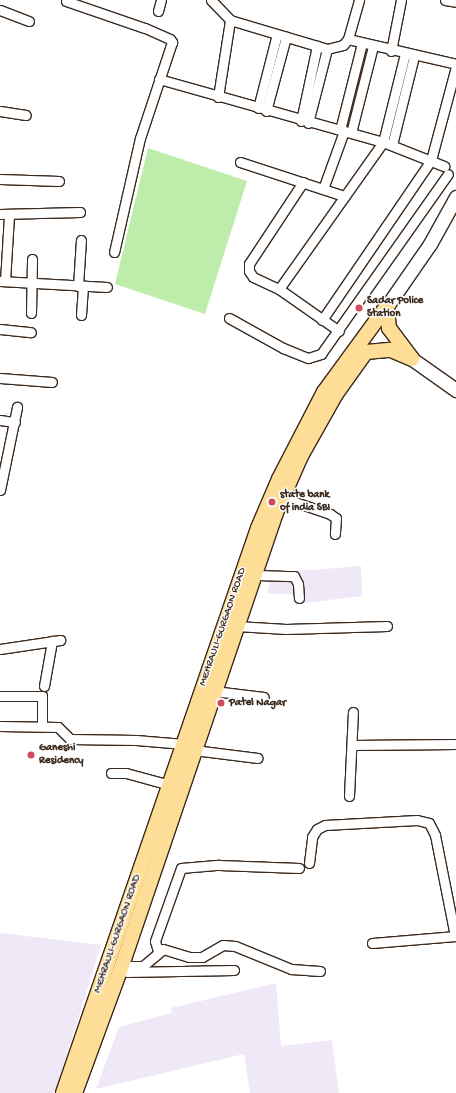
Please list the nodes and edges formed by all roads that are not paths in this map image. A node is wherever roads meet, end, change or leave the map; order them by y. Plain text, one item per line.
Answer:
1 (161, 0) edge
2 (359, 0) edge
3 (401, 0) edge
4 (445, 0) edge
5 (66, 1) edge
6 (215, 2) edge
7 (456, 2) edge
8 (86, 3) edge
9 (0, 10) edge
10 (158, 11) dead end
11 (230, 20) junction
12 (29, 21) dead end
13 (282, 36) junction
14 (348, 40) junction
15 (362, 43) junction
16 (318, 46) junction
17 (373, 46) junction
18 (327, 49) junction
19 (391, 50) junction
20 (410, 55) junction
21 (456, 66) edge
22 (159, 79) junction
23 (218, 97) junction
24 (262, 110) junction
25 (0, 111) edge
26 (26, 115) dead end
27 (304, 122) junction
28 (345, 132) junction
29 (388, 144) junction
30 (431, 160) junction
31 (240, 162) dead end
32 (0, 179) edge
33 (59, 180) dead end
34 (303, 182) junction
35 (323, 189) junction
36 (344, 196) junction
37 (456, 197) edge
38 (80, 212) dead end
39 (5, 214) edge
40 (81, 240) dead end
41 (114, 252) dead end
42 (32, 259) dead end
43 (2, 281) edge
44 (31, 284) junction
45 (80, 286) junction
46 (107, 287) dead end
47 (279, 289) junction
48 (387, 306) junction
49 (31, 313) dead end
50 (80, 315) dead end
51 (229, 318) dead end
52 (322, 320) junction
53 (0, 329) edge
54 (339, 331) junction
55 (31, 332) dead end
56 (412, 359) junction
57 (0, 378) edge
58 (52, 382) dead end
59 (456, 390) edge
60 (17, 407) dead end
61 (0, 420) edge
62 (15, 422) junction
63 (0, 490) edge
64 (283, 498) junction
65 (335, 534) dead end
66 (257, 575) junction
67 (299, 598) dead end
68 (236, 626) junction
69 (387, 626) dead end
70 (0, 649) edge
71 (44, 686) dead end
72 (214, 691) junction
73 (0, 696) edge
74 (264, 697) dead end
75 (202, 707) junction
76 (353, 712) dead end
77 (0, 726) edge
78 (42, 726) junction
79 (456, 744) edge
80 (352, 745) junction
81 (189, 747) junction
82 (258, 758) dead end
83 (111, 773) dead end
84 (170, 785) junction
85 (349, 796) dead end
86 (309, 863) dead end
87 (299, 868) dead end
88 (456, 936) edge
89 (372, 943) dead end
90 (158, 951) junction
91 (234, 970) dead end
92 (116, 971) junction
93 (320, 971) dead end
94 (63, 1093) edge
95 (75, 1093) edge

1 - 10 street
2 - 14 street
3 - 19 street
4 - 7 street
5 - 8 street
6 - 11 street
8 - 22 street
9 - 12 street
11 - 13 street
11 - 23 street
13 - 16 street
13 - 24 street
14 - 15 street
14 - 18 street
15 - 17 street
15 - 28 street
16 - 18 street
16 - 27 street
17 - 19 street
17 - 28 street
18 - 27 street
19 - 20 street
20 - 21 street
20 - 29 street
21 - 30 street
22 - 23 street
22 - 41 street
23 - 24 street
24 - 27 street
25 - 26 street
27 - 28 street
28 - 29 street
28 - 35 street
29 - 30 street
29 - 36 street
30 - 52 street
30 - 54 street
31 - 34 street
32 - 33 street
34 - 35 street
34 - 47 street
35 - 36 street
36 - 47 street
37 - 48 main road, MEHRAULI-GURGAON ROAD
38 - 39 street
39 - 43 street
40 - 45 street
42 - 44 street
43 - 44 street
44 - 45 street
44 - 49 street
45 - 46 street
45 - 50 street
47 - 52 street
48 - 56 main road
48 - 75 main road, MEHRAULI-GURGAON ROAD
51 - 54 street
52 - 54 street
53 - 55 street
56 - 59 main road
56 - 64 main road, MEHRAULI-GURGAON ROAD
57 - 58 street
60 - 62 street
61 - 62 street
62 - 63 street
64 - 65 street
64 - 66 main road, MEHRAULI-GURGAON ROAD
66 - 67 street
66 - 68 main road, MEHRAULI-GURGAON ROAD
68 - 69 street
68 - 72 main road, MEHRAULI-GURGAON ROAD
70 - 71 street
72 - 74 street
72 - 75 main road, MEHRAULI-GURGAON ROAD
73 - 78 street
75 - 81 main road, MEHRAULI-GURGAON ROAD
76 - 80 street
77 - 78 street
78 - 81 street
79 - 80 street
80 - 85 street
81 - 82 street
81 - 84 main road, MEHRAULI-GURGAON ROAD
81 - 92 main road, MEHRAULI-GURGAON ROAD
83 - 84 street
84 - 92 main road, MEHRAULI-GURGAON ROAD
86 - 88 street
87 - 90 street
88 - 89 street
90 - 92 street
90 - 93 street
91 - 92 street
92 - 94 main road, MEHRAULI-GURGAON ROAD
92 - 95 main road, MEHRAULI-GURGAON ROAD

